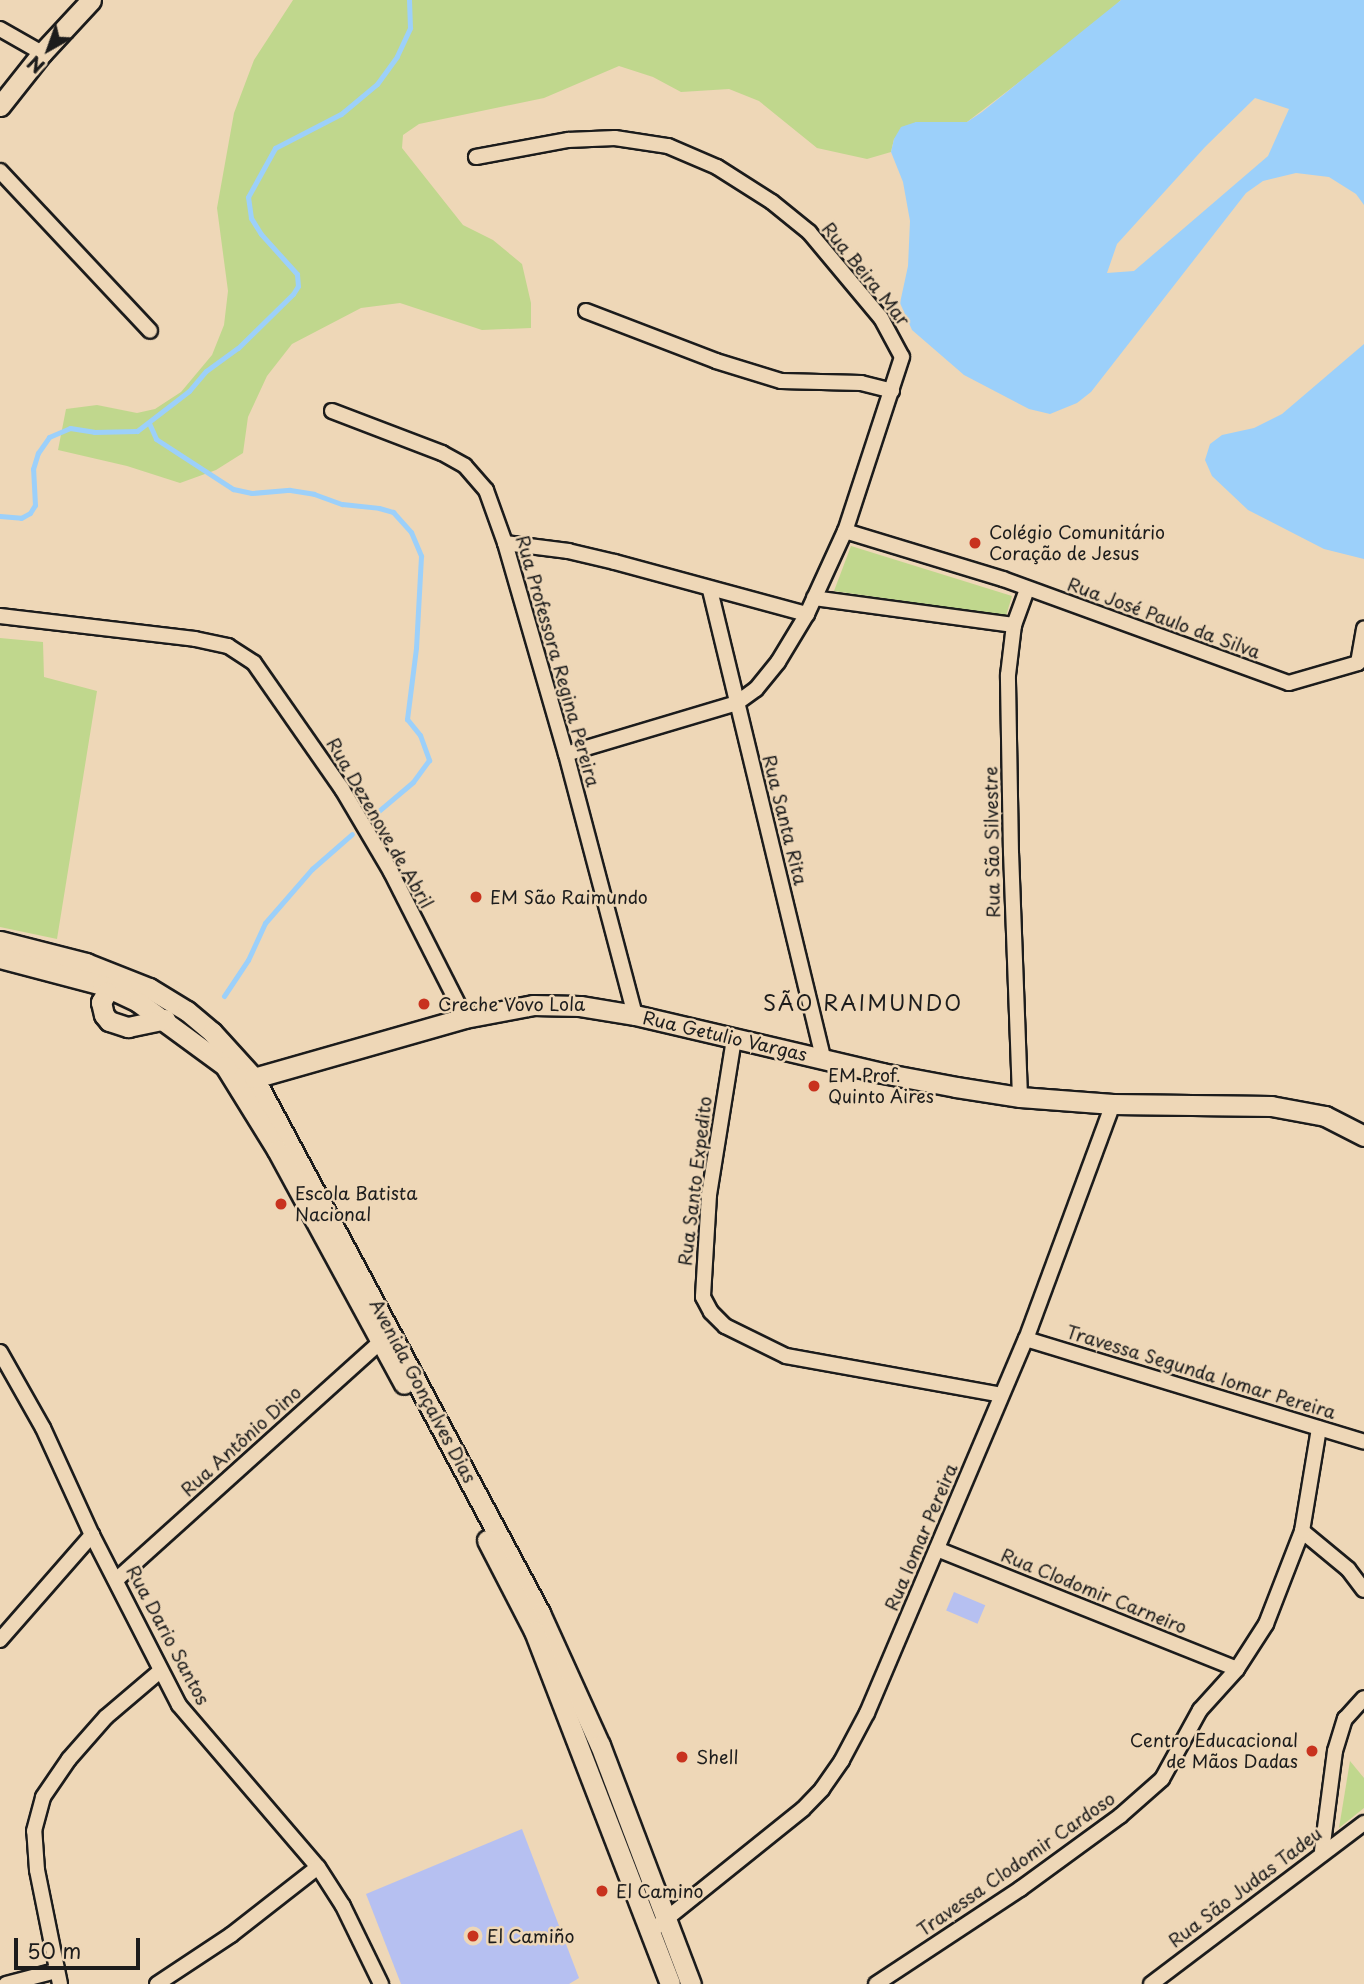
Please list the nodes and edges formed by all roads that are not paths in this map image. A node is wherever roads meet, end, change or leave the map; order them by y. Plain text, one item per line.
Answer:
1 (90, 0) edge
2 (0, 29) edge
3 (42, 53) junction
4 (0, 106) edge
5 (476, 157) dead end
6 (0, 171) edge
7 (586, 311) dead end
8 (149, 331) dead end
9 (892, 391) junction
10 (332, 411) dead end
11 (845, 531) junction
12 (505, 543) junction
13 (1027, 589) junction
14 (710, 590) junction
15 (814, 598) junction
16 (807, 614) junction
17 (0, 615) edge
18 (1014, 625) junction
19 (1364, 629) edge
20 (737, 703) junction
21 (566, 754) junction
22 (0, 941) edge
23 (0, 958) edge
24 (111, 989) junction
25 (172, 1012) junction
26 (635, 1015) junction
27 (464, 1018) junction
28 (734, 1039) junction
29 (194, 1040) junction
30 (823, 1058) junction
31 (254, 1078) junction
32 (1020, 1097) junction
33 (1113, 1104) junction
34 (1364, 1136) edge
35 (387, 1336) junction
36 (1026, 1339) junction
37 (0, 1352) edge
38 (1002, 1395) junction
39 (1319, 1428) junction
40 (1364, 1442) edge
41 (1302, 1531) junction
42 (92, 1535) junction
43 (937, 1549) junction
44 (116, 1580) junction
45 (1364, 1590) edge
46 (0, 1640) edge
47 (1237, 1669) junction
48 (160, 1671) junction
49 (1364, 1698) edge
50 (595, 1789) junction
51 (1364, 1823) edge
52 (640, 1848) junction
53 (1322, 1852) junction
54 (318, 1867) junction
55 (667, 1917) junction
56 (650, 1932) junction
57 (58, 1978) edge
58 (6, 1984) edge
59 (157, 1984) edge
60 (381, 1984) edge
61 (670, 1984) edge
62 (691, 1984) edge
63 (876, 1984) edge
64 (1151, 1984) edge

1 - 3 main road
2 - 3 street
3 - 4 main road
5 - 9 street, Rua Beira Mar
6 - 8 street
7 - 9 street
9 - 11 street
10 - 12 street, Rua Professora Regina Pereira
11 - 13 street, Rua José Paulo da Silva
11 - 15 street
12 - 14 street
12 - 21 street, Rua Professora Regina Pereira
13 - 18 street, Rua São Silvestre
13 - 19 street, Rua José Paulo da Silva
14 - 16 street
14 - 20 street, Rua Santa Rita
15 - 16 street
15 - 18 street
16 - 20 street
17 - 27 street, Rua Dezenove de Abril
18 - 32 street, Rua São Silvestre
20 - 21 street
20 - 30 street, Rua Santa Rita
21 - 26 street, Rua Professora Regina Pereira
22 - 25 main road, Avenida Gonçalves Dias
23 - 24 main road
24 - 25 main road
24 - 25 main road
25 - 29 main road, Avenida Gonçalves Dias
25 - 31 main road, Avenida Gonçalves Dias
26 - 27 main road, Rua Getulio Vargas
26 - 28 main road, Rua Getulio Vargas
27 - 31 main road, Rua Getulio Vargas
28 - 30 main road, Rua Getulio Vargas
28 - 38 street, Rua Santo Expedito
29 - 31 main road
29 - 35 main road, Avenida Gonçalves Dias
30 - 32 main road, Rua Getulio Vargas
31 - 35 main road, Avenida Gonçalves Dias
32 - 33 main road, Rua Getulio Vargas
33 - 34 main road, Rua Getulio Vargas
33 - 36 street, Rua Iomar Pereira
35 - 44 street, Rua Antônio Dino
35 - 50 main road, Avenida Gonçalves Dias
35 - 52 main road, Avenida Gonçalves Dias
36 - 38 street, Rua Iomar Pereira
36 - 39 street, Travessa Segunda Iomar Pereira
37 - 42 street, Rua Dario Santos
38 - 43 street, Rua Iomar Pereira
39 - 40 street, Travessa Segunda Iomar Pereira
39 - 41 street, Travessa Clodomir Cardoso
41 - 45 street
41 - 47 street, Travessa Clodomir Cardoso
42 - 44 street, Rua Dario Santos
42 - 46 street
43 - 47 street, Rua Clodomir Carneiro
43 - 55 street, Rua Iomar Pereira
44 - 48 street, Rua Dario Santos
47 - 63 street, Travessa Clodomir Cardoso
48 - 54 street, Rua Dario Santos
48 - 57 street
49 - 53 street
50 - 52 main road
50 - 56 main road, Avenida Gonçalves Dias
51 - 53 street, Rua São Judas Tadeu
52 - 55 main road, Avenida Gonçalves Dias
53 - 64 street, Rua São Judas Tadeu
54 - 59 street
54 - 60 street, Rua Dario Santos
55 - 56 street, Rua Iomar Pereira
55 - 62 main road, Avenida Gonçalves Dias
56 - 61 main road, Avenida Gonçalves Dias
57 - 58 street

